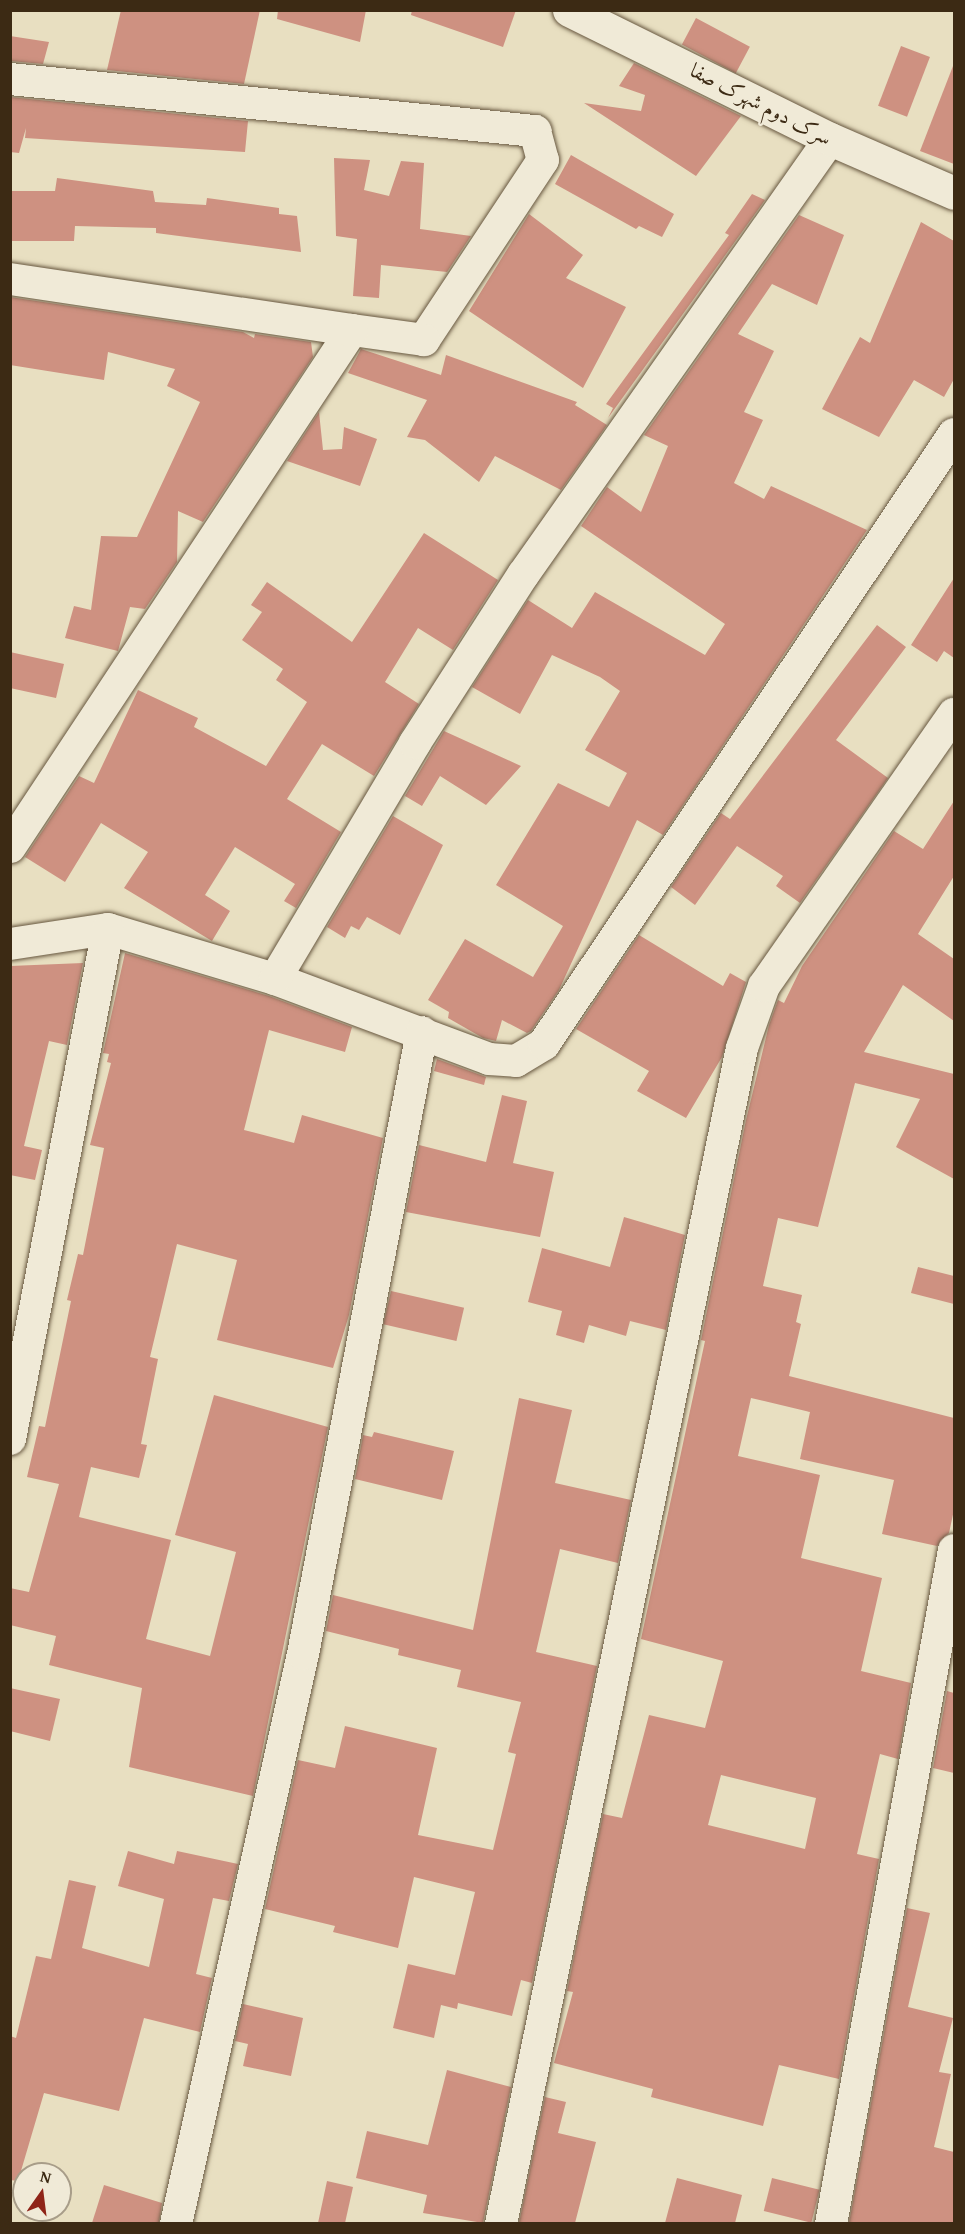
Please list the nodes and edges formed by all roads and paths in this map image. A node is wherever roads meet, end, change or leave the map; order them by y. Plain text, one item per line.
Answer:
1 (569, 10) edge
2 (10, 79) edge
3 (830, 139) junction
4 (954, 193) edge
5 (10, 279) edge
6 (352, 330) junction
7 (954, 434) edge
8 (954, 714) edge
9 (10, 847) edge
10 (108, 928) junction
11 (10, 944) edge
12 (275, 980) junction
13 (422, 1032) junction
14 (10, 1439) edge
15 (954, 1550) edge
16 (947, 1628) edge
17 (176, 2223) edge
18 (501, 2223) edge
19 (831, 2223) edge

1 - 3 street, سرک دوم شهرک صفا
2 - 6 street
3 - 4 street, سرک دوم شهرک صفا
3 - 12 street
5 - 6 street
6 - 9 street
7 - 13 street
8 - 18 street
10 - 11 street
10 - 12 street
10 - 14 street
12 - 13 street
13 - 17 street
15 - 16 street
16 - 19 street

